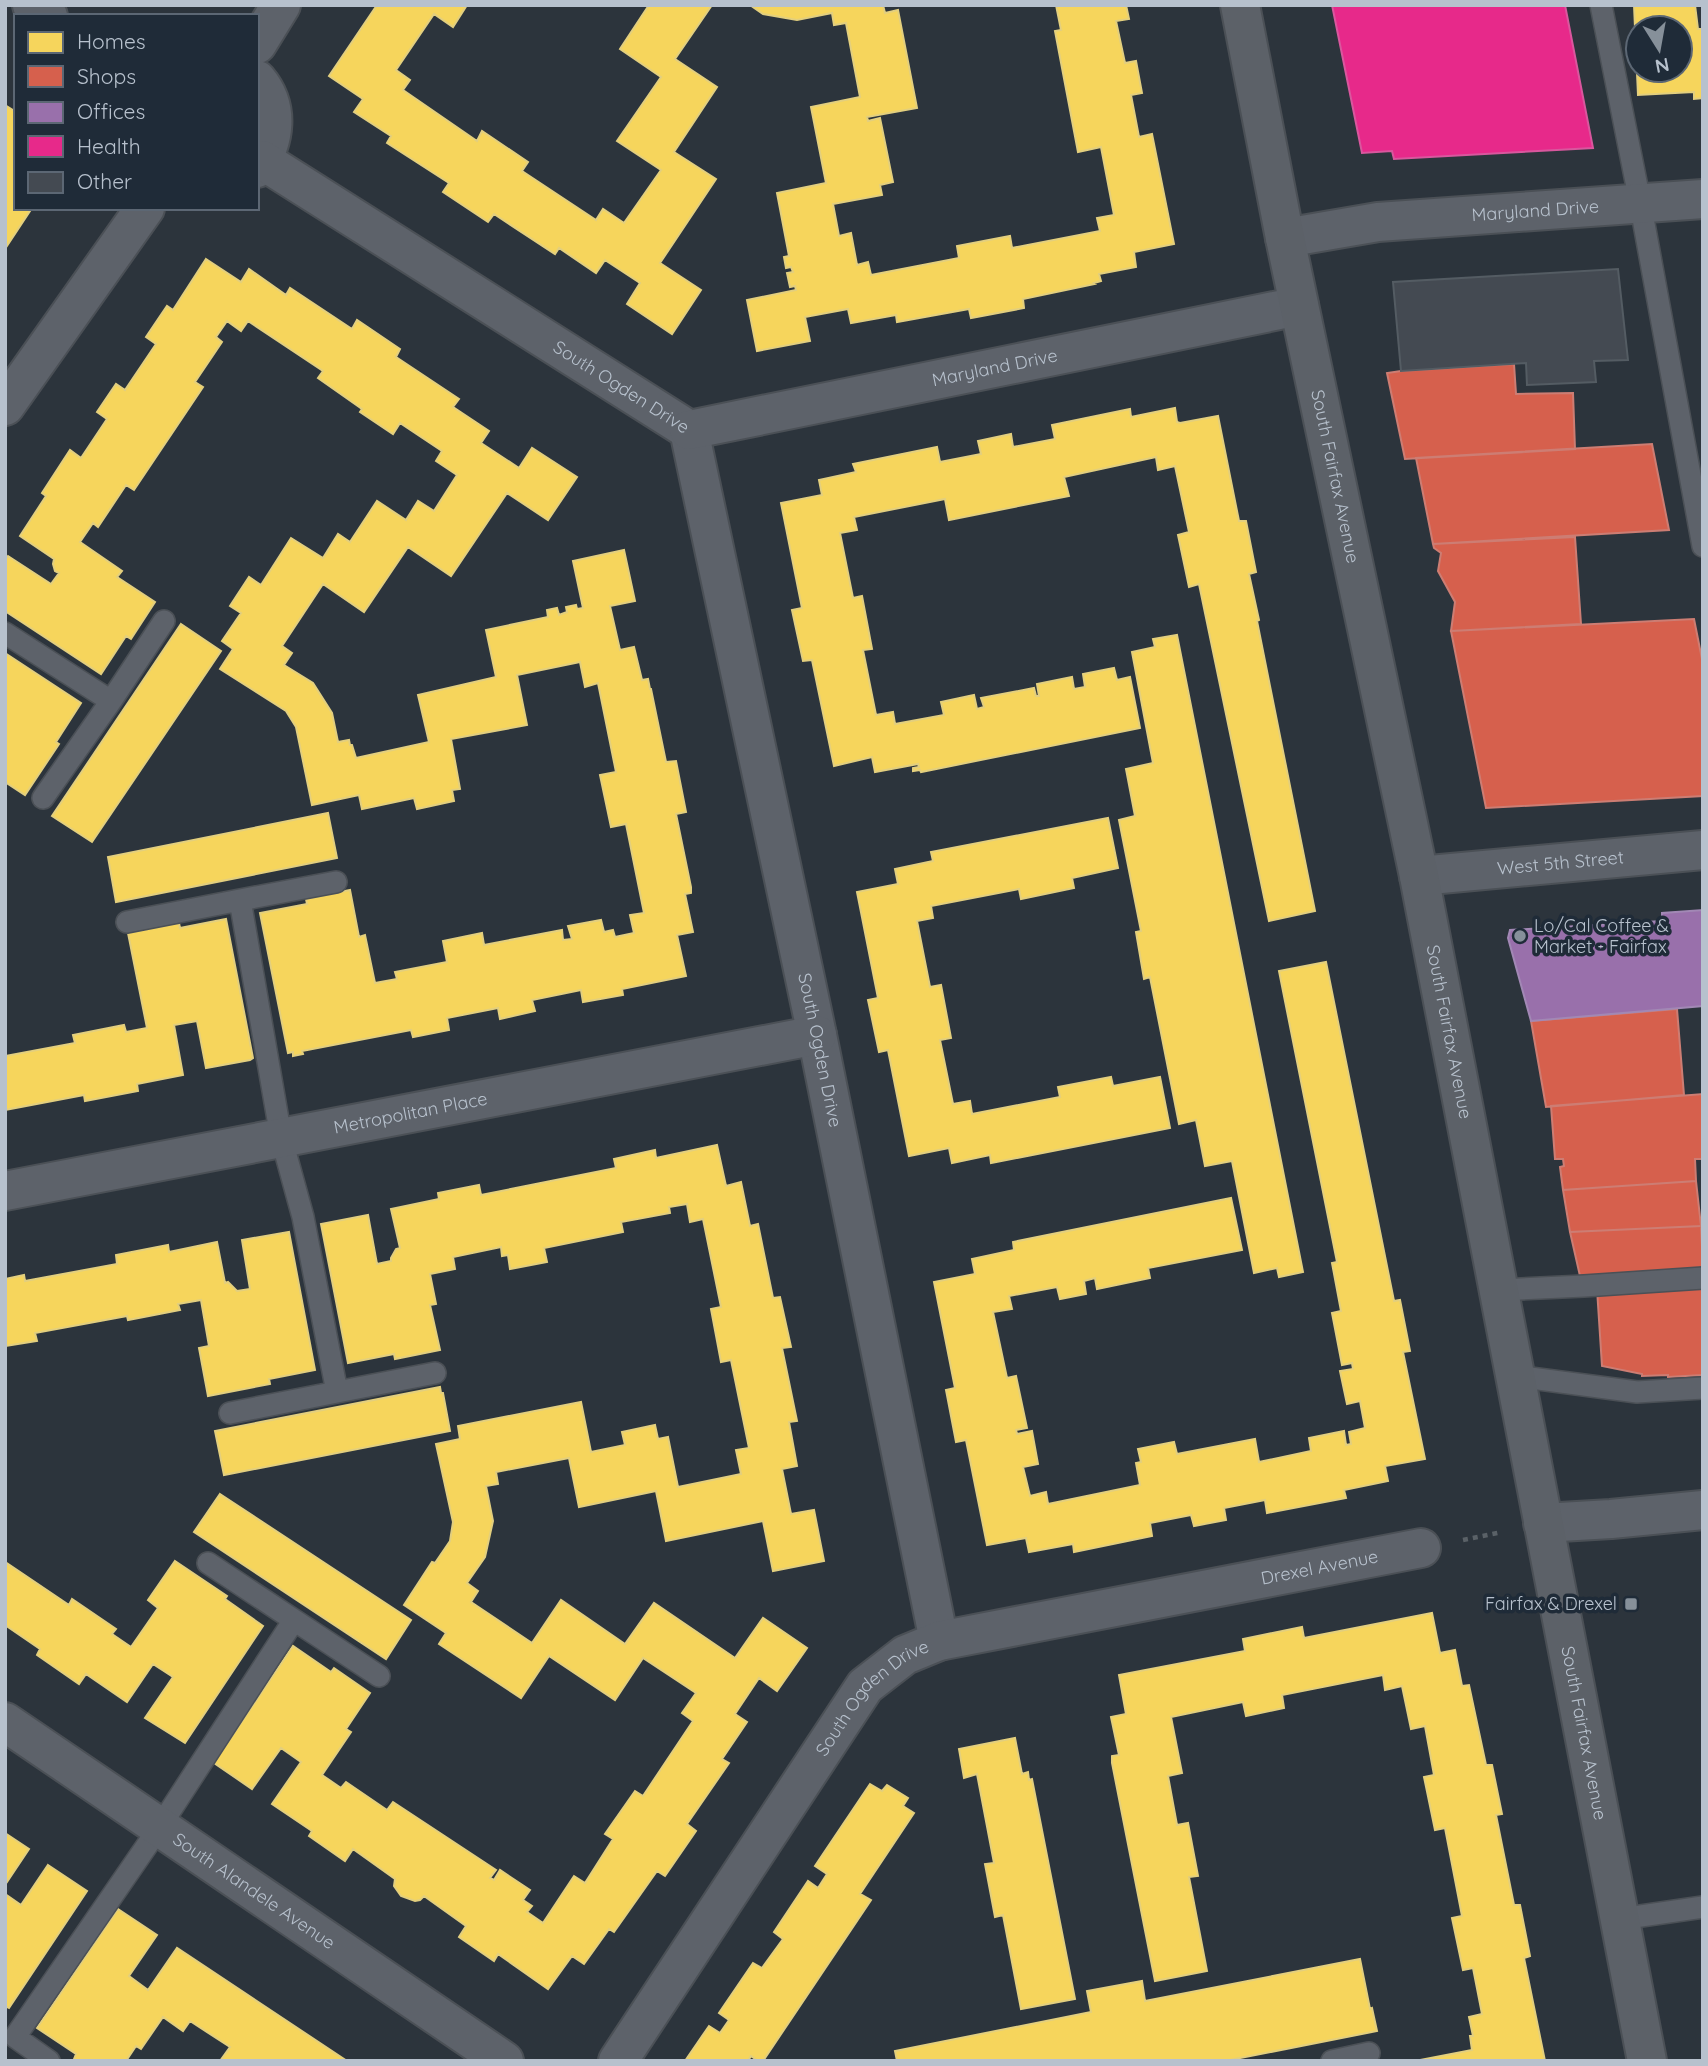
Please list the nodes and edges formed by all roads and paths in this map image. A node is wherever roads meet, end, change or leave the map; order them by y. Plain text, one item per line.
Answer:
1 (281, 5) edge
2 (1240, 5) edge
3 (1601, 5) edge
4 (259, 41) edge
5 (259, 84) edge
6 (260, 164) edge
7 (1703, 199) edge
8 (1640, 202) junction
9 (144, 210) edge
10 (1285, 238) junction
11 (1299, 306) junction
12 (5, 406) edge
13 (689, 430) junction
14 (1703, 545) edge
15 (164, 621) dead end
16 (5, 633) edge
17 (111, 701) junction
18 (43, 798) dead end
19 (1703, 850) edge
20 (1419, 876) junction
21 (336, 882) dead end
22 (240, 900) junction
23 (127, 922) dead end
24 (817, 1035) junction
25 (281, 1138) junction
26 (5, 1191) edge
27 (1703, 1278) edge
28 (1499, 1290) junction
29 (435, 1373) dead end
30 (1515, 1376) junction
31 (1703, 1388) edge
32 (337, 1392) junction
33 (230, 1413) dead end
34 (1703, 1510) edge
35 (1543, 1523) junction
36 (1420, 1548) joint
37 (208, 1563) dead end
38 (294, 1620) junction
39 (939, 1642) junction
40 (379, 1676) dead end
41 (5, 1722) edge
42 (159, 1828) junction
43 (1703, 1907) edge
44 (1619, 1919) junction
45 (10, 2033) edge
46 (1369, 2053) dead end
47 (49, 2061) edge
48 (504, 2061) edge
49 (618, 2061) edge
50 (1332, 2061) edge
51 (1647, 2061) edge

1 - 4 street
2 - 10 main road, South Fairfax Avenue
3 - 8 lane
5 - 6 street
6 - 13 street, South Ogden Drive
7 - 8 street, Maryland Drive
8 - 10 street, Maryland Drive
8 - 14 lane
9 - 12 street
10 - 11 main road, South Fairfax Avenue
11 - 13 street, Maryland Drive
11 - 20 main road, South Fairfax Avenue
13 - 24 street, South Ogden Drive
15 - 17 lane
16 - 17 lane
17 - 18 lane
19 - 20 street, West 5th Street
20 - 28 main road, South Fairfax Avenue
21 - 22 lane
22 - 23 lane
22 - 25 lane
24 - 25 street, Metropolitan Place
24 - 39 street, South Ogden Drive
25 - 26 street, Metropolitan Place
25 - 32 lane
27 - 28 lane
28 - 30 main road, South Fairfax Avenue
29 - 32 lane
30 - 31 lane
30 - 35 main road, South Fairfax Avenue
32 - 33 lane
34 - 35 street
35 - 36 path
35 - 44 main road, South Fairfax Avenue
36 - 39 street, Drexel Avenue
37 - 38 lane
38 - 40 lane
38 - 42 lane
39 - 49 street, South Ogden Drive
41 - 42 street, South Alandele Avenue
42 - 45 lane
42 - 48 street, South Alandele Avenue
43 - 44 lane
44 - 51 main road, South Fairfax Avenue
45 - 47 lane
46 - 50 lane

